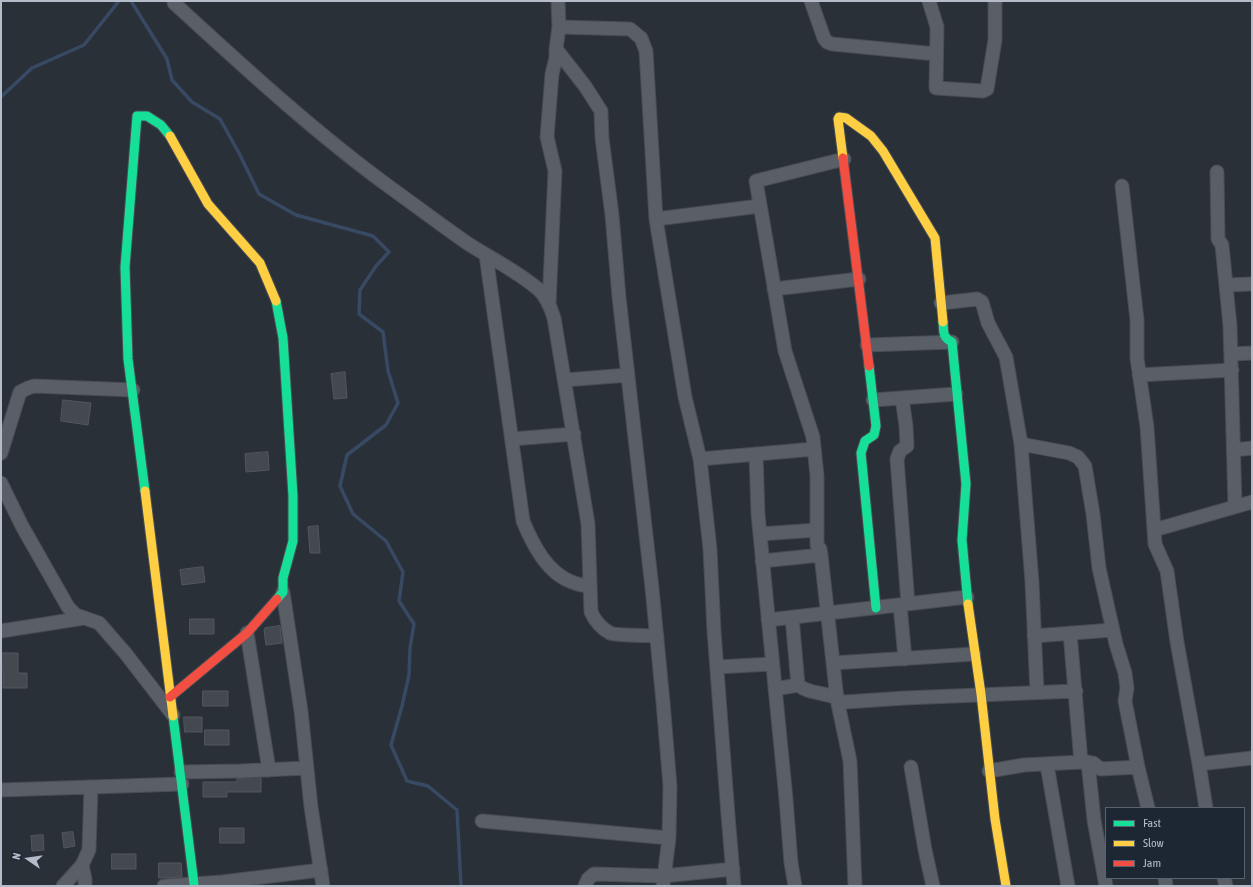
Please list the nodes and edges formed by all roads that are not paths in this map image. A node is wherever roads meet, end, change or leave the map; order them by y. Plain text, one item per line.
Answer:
1 (558, 1) edge
2 (811, 1) edge
3 (929, 1) edge
4 (996, 1) edge
5 (174, 3) dead end
6 (559, 27) junction
7 (556, 49) junction
8 (936, 54) junction
9 (844, 159) junction
10 (1218, 172) dead end
11 (1122, 186) dead end
12 (760, 206) junction
13 (656, 219) junction
14 (486, 255) junction
15 (859, 279) junction
16 (1252, 284) edge
17 (1226, 285) junction
18 (774, 289) junction
19 (941, 303) junction
20 (549, 305) junction
21 (952, 342) junction
22 (867, 345) junction
23 (1252, 353) edge
24 (1231, 354) junction
25 (1232, 370) junction
26 (628, 375) junction
27 (1139, 375) junction
28 (565, 380) junction
29 (132, 390) junction
30 (956, 394) junction
31 (902, 398) junction
32 (873, 400) junction
33 (574, 434) junction
34 (512, 439) junction
35 (1021, 444) junction
36 (1252, 448) edge
37 (814, 449) junction
38 (1234, 450) junction
39 (1, 453) edge
40 (756, 454) junction
41 (700, 459) junction
42 (1, 483) edge
43 (1252, 502) edge
44 (1235, 506) junction
45 (817, 530) junction
46 (1154, 530) junction
47 (760, 534) junction
48 (821, 555) junction
49 (762, 561) junction
50 (590, 587) junction
51 (283, 592) junction
52 (967, 597) junction
53 (904, 604) junction
54 (876, 608) junction
55 (828, 613) junction
56 (792, 617) junction
57 (84, 618) junction
58 (768, 620) junction
59 (1112, 630) junction
60 (1, 631) edge
61 (247, 633) junction
62 (1070, 633) junction
63 (657, 636) junction
64 (1034, 636) junction
65 (974, 654) junction
66 (905, 659) junction
67 (772, 664) junction
68 (833, 664) junction
69 (717, 667) junction
70 (798, 685) junction
71 (775, 689) junction
72 (1076, 691) junction
73 (1037, 692) junction
74 (981, 694) junction
75 (170, 697) junction
76 (837, 699) junction
77 (173, 715) junction
78 (1252, 758) edge
79 (1085, 762) junction
80 (1047, 764) junction
81 (1199, 764) junction
82 (911, 767) dead end
83 (1138, 767) junction
84 (307, 768) junction
85 (269, 770) junction
86 (989, 771) junction
87 (182, 778) junction
88 (91, 787) junction
89 (1, 790) edge
90 (1148, 807) edge
91 (1206, 807) edge
92 (482, 821) dead end
93 (669, 838) junction
94 (82, 865) junction
95 (733, 869) junction
96 (321, 870) junction
97 (663, 881) edge
98 (194, 884) junction
99 (64, 886) edge
100 (85, 886) edge
101 (164, 886) edge
102 (322, 886) edge
103 (585, 886) edge
104 (734, 886) edge
105 (795, 886) edge
106 (855, 886) edge
107 (933, 886) edge
108 (1006, 886) edge
109 (1068, 886) edge
110 (1106, 886) edge

1 - 6 street
2 - 8 street
3 - 8 street
4 - 8 street
5 - 14 street
6 - 7 street
6 - 13 street
7 - 20 street
7 - 26 street
9 - 12 street
9 - 15 street
9 - 19 street
10 - 17 street
11 - 27 street
12 - 13 street
12 - 18 street
13 - 41 street
14 - 20 street
14 - 34 street
15 - 18 street
15 - 22 street
16 - 17 street
17 - 24 street
18 - 37 street
19 - 21 street
19 - 35 street
20 - 28 street
21 - 22 street
21 - 30 street
22 - 32 street
23 - 24 street
24 - 25 street
25 - 27 street
25 - 38 street
26 - 28 street
26 - 63 street
27 - 46 street
28 - 33 street
29 - 39 street
29 - 51 street
29 - 75 street
30 - 31 street
30 - 52 street
31 - 32 street
31 - 53 street
32 - 54 street
33 - 34 street
33 - 50 street
34 - 50 street
35 - 59 street
35 - 64 street
36 - 38 street
37 - 40 street
37 - 45 street
38 - 44 street
40 - 41 street
40 - 47 street
41 - 69 street
42 - 57 street
43 - 44 street
44 - 46 street
45 - 47 street
45 - 48 street
46 - 81 street
47 - 49 street
48 - 49 street
48 - 55 street
49 - 58 street
50 - 63 street
51 - 61 street
51 - 84 street
52 - 53 street
52 - 65 street
53 - 54 street
53 - 66 street
54 - 55 street
55 - 56 street
55 - 68 street
56 - 58 street
56 - 70 street
57 - 60 street
57 - 77 street
58 - 67 street
59 - 62 street
59 - 83 street
61 - 75 street
61 - 85 street
62 - 64 street
62 - 72 street
63 - 93 street
64 - 73 street
65 - 66 street
65 - 74 street
66 - 68 street
67 - 69 street
67 - 71 street
68 - 76 street
69 - 95 street
70 - 71 street
70 - 76 street
71 - 105 street
72 - 73 street
72 - 79 street
73 - 74 street
74 - 76 street
74 - 86 street
75 - 77 street
76 - 106 street
77 - 87 street
78 - 81 street
79 - 80 street
79 - 83 street
79 - 110 street
80 - 86 street
80 - 109 street
81 - 91 street
82 - 107 street
83 - 90 street
84 - 85 street
84 - 96 street
85 - 87 street
86 - 108 street
87 - 88 street
87 - 98 street
88 - 89 street
88 - 94 street
92 - 93 street
93 - 97 street
94 - 99 street
94 - 100 street
95 - 97 street
95 - 104 street
96 - 98 street
96 - 102 street
97 - 103 street
98 - 101 street

